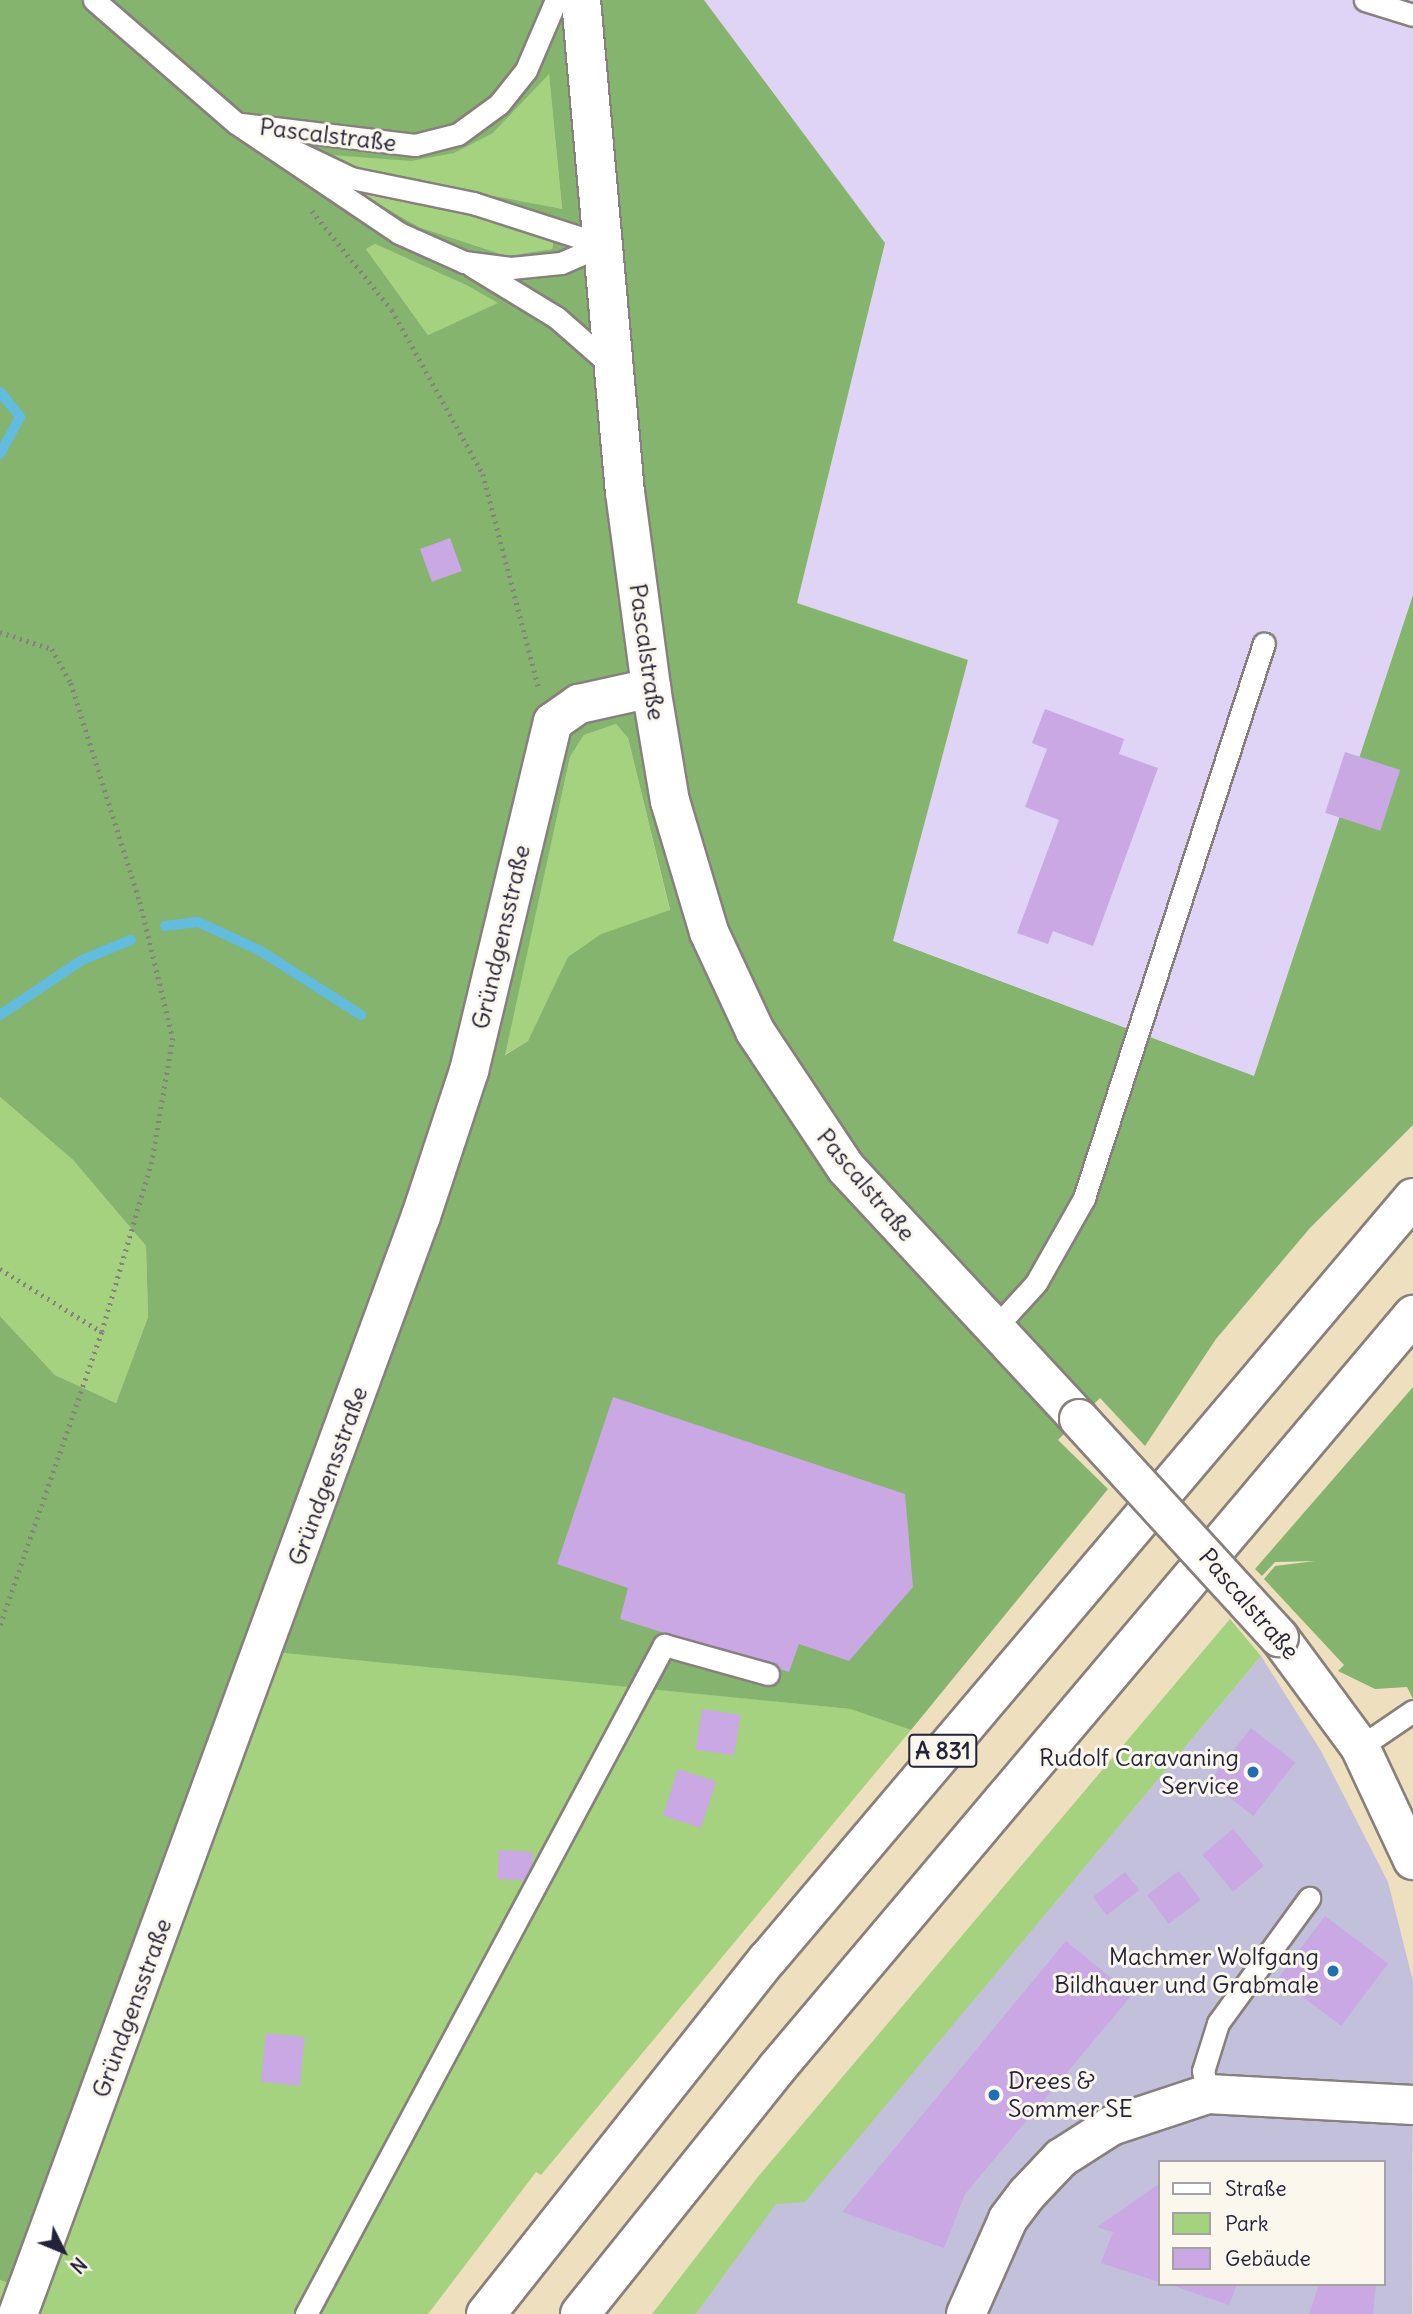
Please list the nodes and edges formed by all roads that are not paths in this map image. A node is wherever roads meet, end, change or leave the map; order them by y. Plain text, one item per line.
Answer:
1 (94, 0) edge
2 (556, 0) edge
3 (582, 0) edge
4 (1365, 0) edge
5 (1413, 15) edge
6 (236, 123) junction
7 (603, 245) junction
8 (464, 262) junction
9 (614, 368) junction
10 (1264, 643) dead end
11 (651, 688) junction
12 (1413, 1198) edge
13 (1413, 1315) edge
14 (994, 1329) junction
15 (768, 1674) dead end
16 (1413, 1711) edge
17 (1360, 1747) junction
18 (1413, 1860) edge
19 (1309, 1898) dead end
20 (1208, 2094) junction
21 (1413, 2105) edge
22 (18, 2314) edge
23 (306, 2314) edge
24 (486, 2314) edge
25 (580, 2314) edge
26 (966, 2314) edge

1 - 6 lane, Pascalstraße
2 - 6 lane, Pascalstraße
3 - 7 main road, Pascalstraße
4 - 5 lane
6 - 7 lane, Pascalstraße
6 - 8 lane, Pascalstraße
7 - 8 lane, Pascalstraße
7 - 9 main road, Pascalstraße
8 - 9 lane, Pascalstraße
9 - 11 main road, Pascalstraße
10 - 14 lane
11 - 14 main road, Pascalstraße
11 - 22 main road, Gründgensstraße
12 - 24 main road, A 831
13 - 25 main road
14 - 17 main road, Pascalstraße, bridge
15 - 23 lane
16 - 17 lane
17 - 18 main road, Pascalstraße
19 - 20 lane
20 - 21 main road
20 - 26 main road

